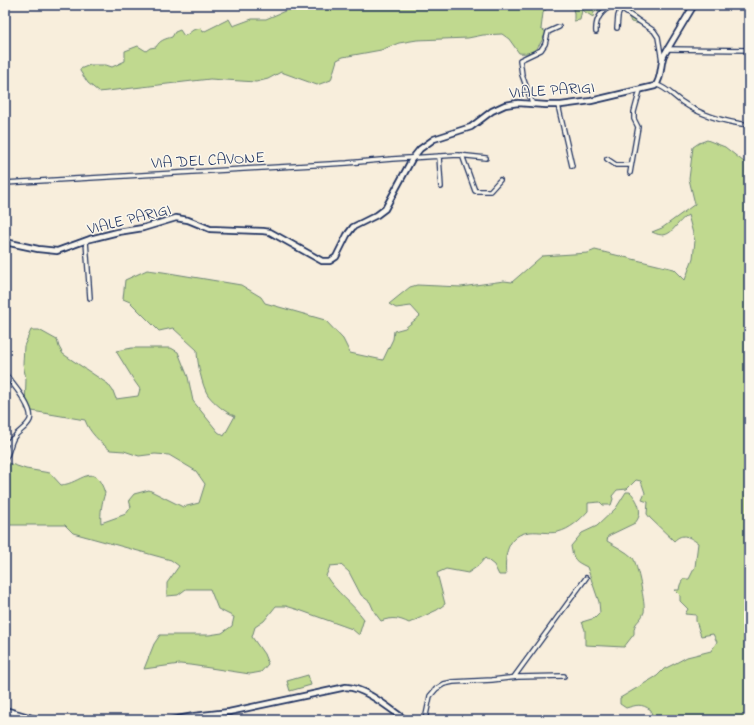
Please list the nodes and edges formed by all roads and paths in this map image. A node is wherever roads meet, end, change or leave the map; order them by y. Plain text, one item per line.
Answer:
1 (615, 5) edge
2 (694, 5) edge
3 (621, 8) junction
4 (559, 27) dead end
5 (617, 28) dead end
6 (596, 32) dead end
7 (667, 49) junction
8 (749, 50) edge
9 (662, 60) junction
10 (657, 85) junction
11 (640, 90) junction
12 (533, 104) junction
13 (558, 105) junction
14 (749, 125) edge
15 (462, 155) junction
16 (439, 156) junction
17 (486, 158) dead end
18 (412, 159) junction
19 (607, 159) dead end
20 (631, 165) junction
21 (572, 166) dead end
22 (630, 173) dead end
23 (500, 180) dead end
24 (5, 183) edge
25 (441, 187) dead end
26 (86, 241) junction
27 (5, 242) edge
28 (90, 298) dead end
29 (5, 374) edge
30 (14, 437) junction
31 (5, 445) edge
32 (5, 459) edge
33 (586, 578) dead end
34 (564, 676) dead end
35 (514, 677) junction
36 (5, 710) edge
37 (39, 720) edge
38 (172, 720) edge
39 (406, 720) edge
40 (425, 720) edge

1 - 3 street
1 - 6 street
2 - 7 street
3 - 5 street
3 - 9 street
4 - 12 street
7 - 8 street
7 - 9 street
9 - 10 street
10 - 11 street, VIALE PARIGI
10 - 14 street
11 - 13 street, VIALE PARIGI
11 - 20 street
12 - 13 street, VIALE PARIGI
12 - 18 street, VIALE PARIGI
13 - 21 street
15 - 16 street, VIA DEL CAVONE
15 - 17 street, VIA DEL CAVONE
15 - 23 street
16 - 18 street, VIA DEL CAVONE
16 - 25 street
18 - 24 street, VIA DEL CAVONE
18 - 26 street, VIALE PARIGI
19 - 20 street
20 - 22 street
26 - 27 street, VIALE PARIGI
26 - 28 street
29 - 30 street
30 - 31 street
30 - 32 street
33 - 35 street
34 - 35 street
35 - 40 street
36 - 37 street
38 - 39 street

